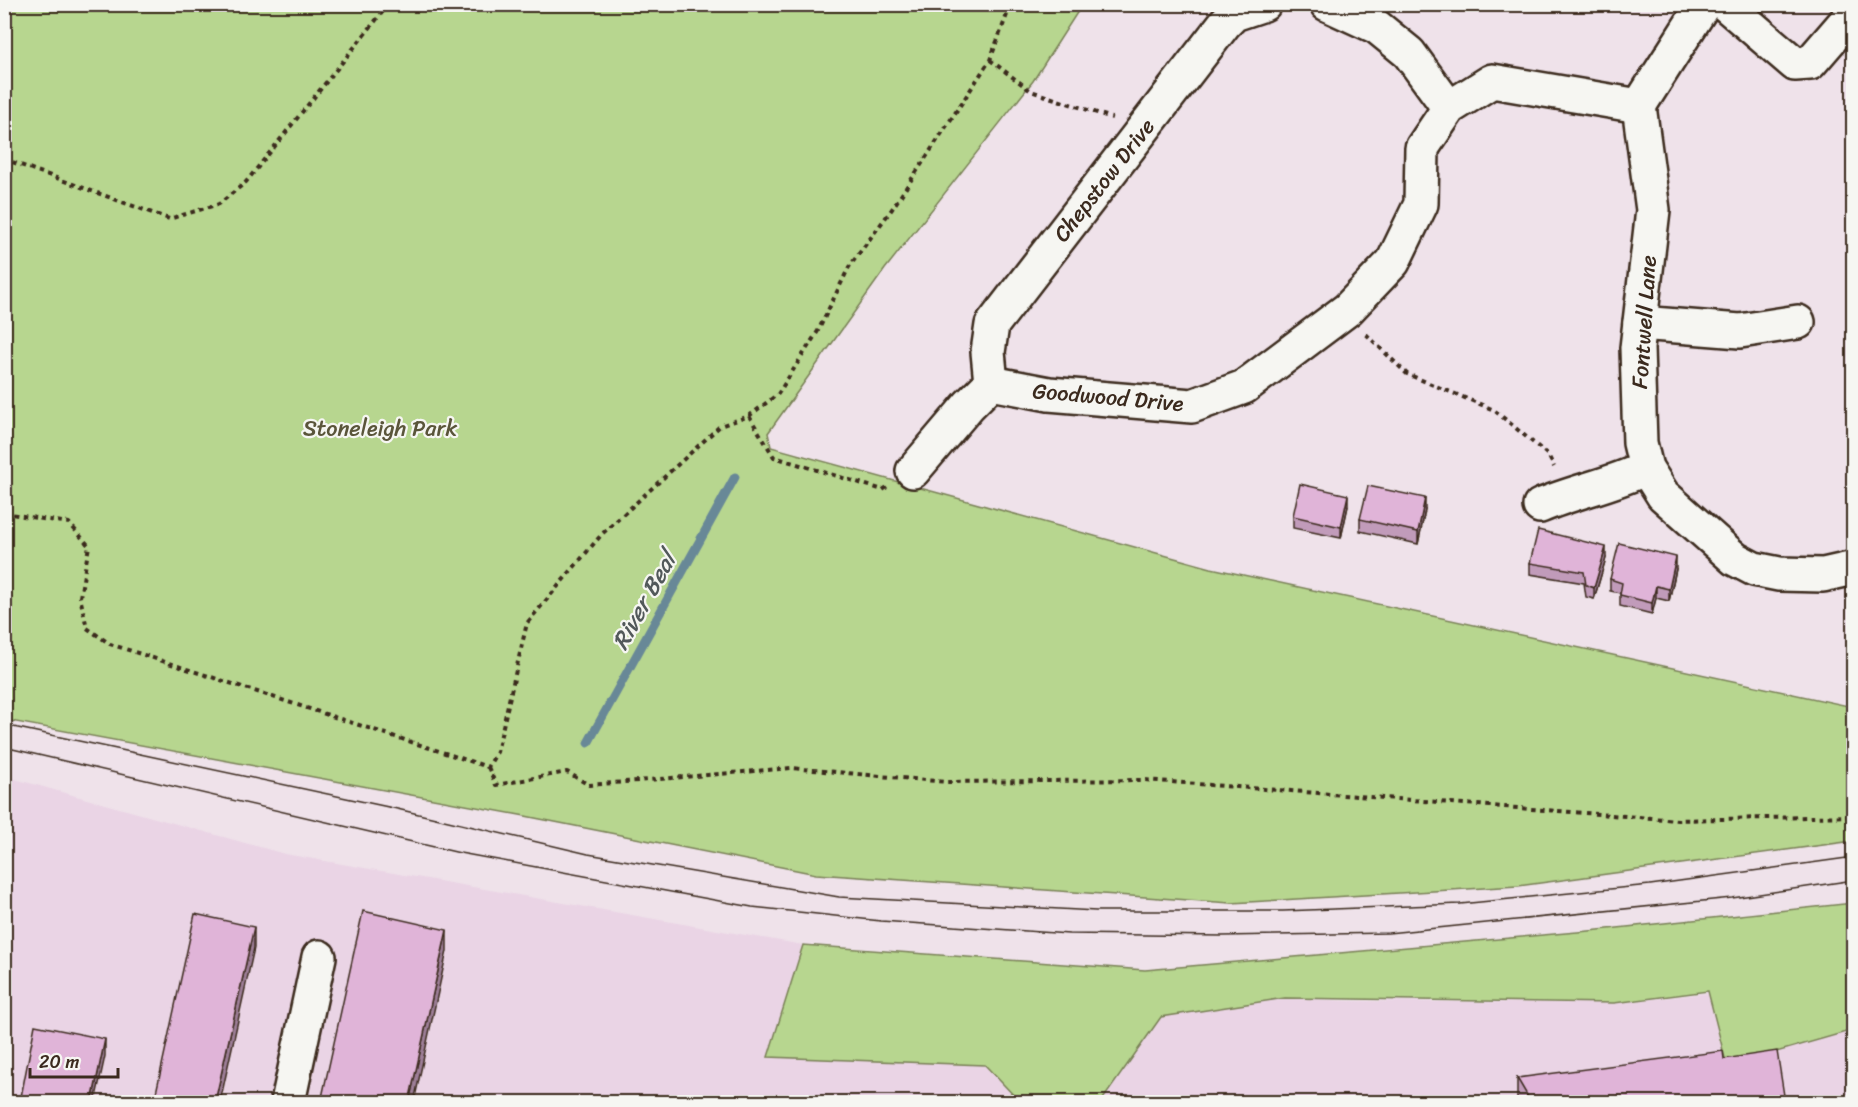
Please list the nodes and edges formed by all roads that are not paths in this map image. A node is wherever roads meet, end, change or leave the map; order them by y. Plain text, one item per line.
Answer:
1 (1327, 4) edge
2 (1704, 4) edge
3 (1725, 4) edge
4 (1242, 8) edge
5 (1854, 12) edge
6 (1640, 106) junction
7 (1449, 108) junction
8 (1798, 322) dead end
9 (1640, 323) junction
10 (991, 383) junction
11 (1646, 468) junction
12 (913, 471) road end
13 (1554, 500) road end
14 (1854, 568) edge
15 (319, 957) dead end
16 (288, 1102) edge

1 - 7 street
2 - 6 street
3 - 5 street
4 - 10 street, Chepstow Drive
6 - 7 street, Goodwood Drive
6 - 9 street, Fontwell Lane
7 - 10 street, Goodwood Drive
8 - 9 street
9 - 11 street, Fontwell Lane
10 - 12 street
11 - 13 street
11 - 14 street, Fontwell Lane
15 - 16 street

